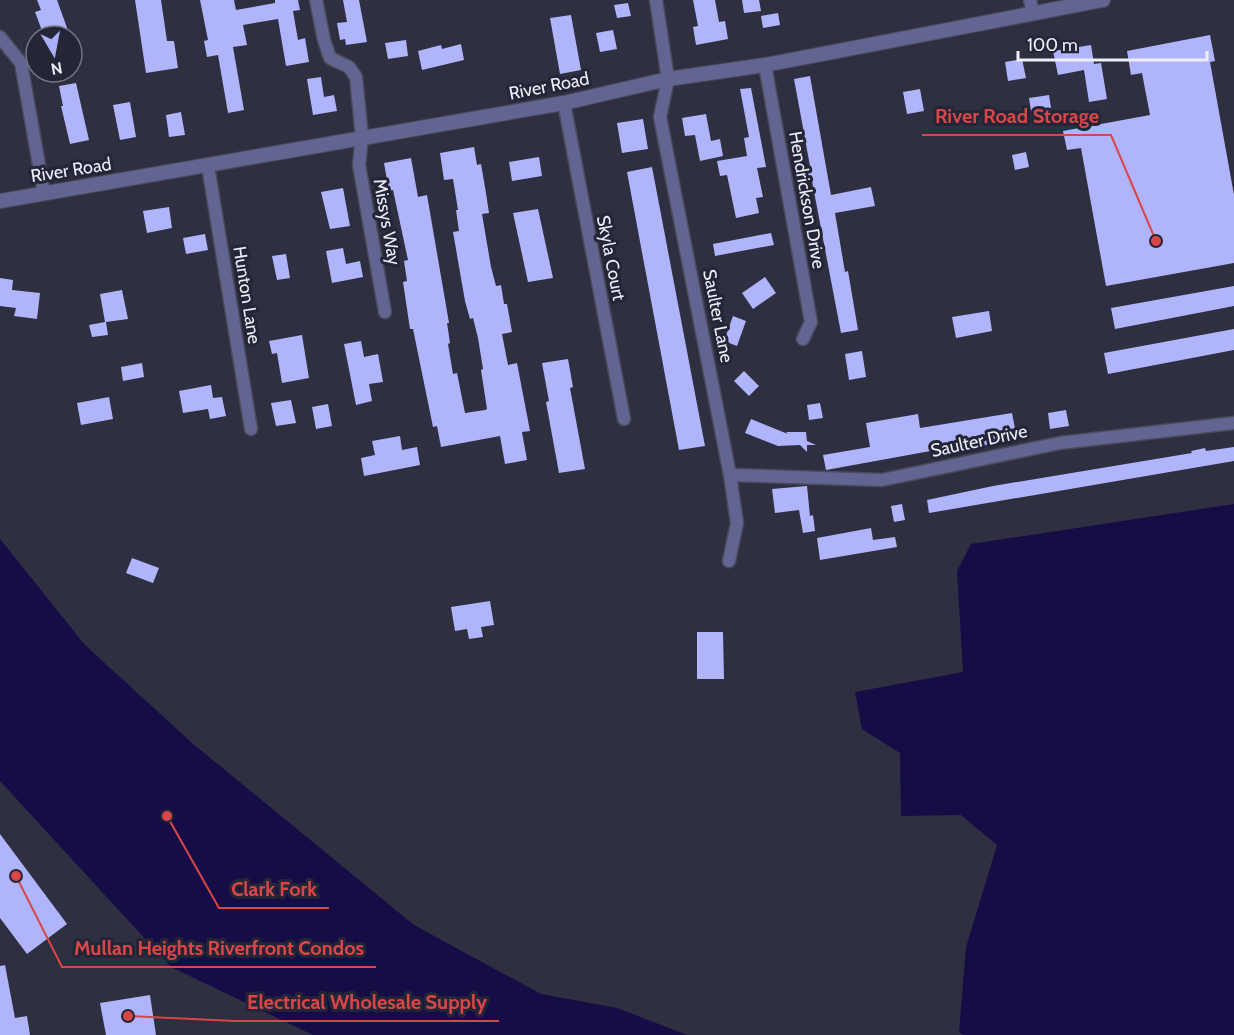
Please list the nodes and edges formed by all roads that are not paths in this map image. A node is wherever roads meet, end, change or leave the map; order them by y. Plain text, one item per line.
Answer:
1 (316, 0) edge
2 (656, 0) edge
3 (1103, 0) edge
4 (1032, 6) edge
5 (0, 37) edge
6 (765, 65) junction
7 (668, 79) junction
8 (564, 103) junction
9 (362, 137) junction
10 (208, 166) junction
11 (44, 193) junction
12 (0, 201) edge
13 (385, 312) dead end
14 (803, 339) dead end
15 (624, 419) dead end
16 (1234, 423) edge
17 (251, 429) dead end
18 (730, 475) junction
19 (729, 561) dead end

1 - 9 street, Missys Way
2 - 7 street
3 - 4 street, River Road
4 - 6 street, River Road
5 - 11 street
6 - 7 street, River Road
6 - 14 street, Hendrickson Drive
7 - 8 street, River Road
7 - 18 street, Saulter Lane
8 - 9 street, River Road
8 - 15 street, Skyla Court
9 - 10 street, River Road
9 - 13 street, Missys Way
10 - 11 street, River Road
10 - 17 street, Hunton Lane
11 - 12 street, River Road
16 - 18 street, Saulter Drive
18 - 19 street, Saulter Lane

